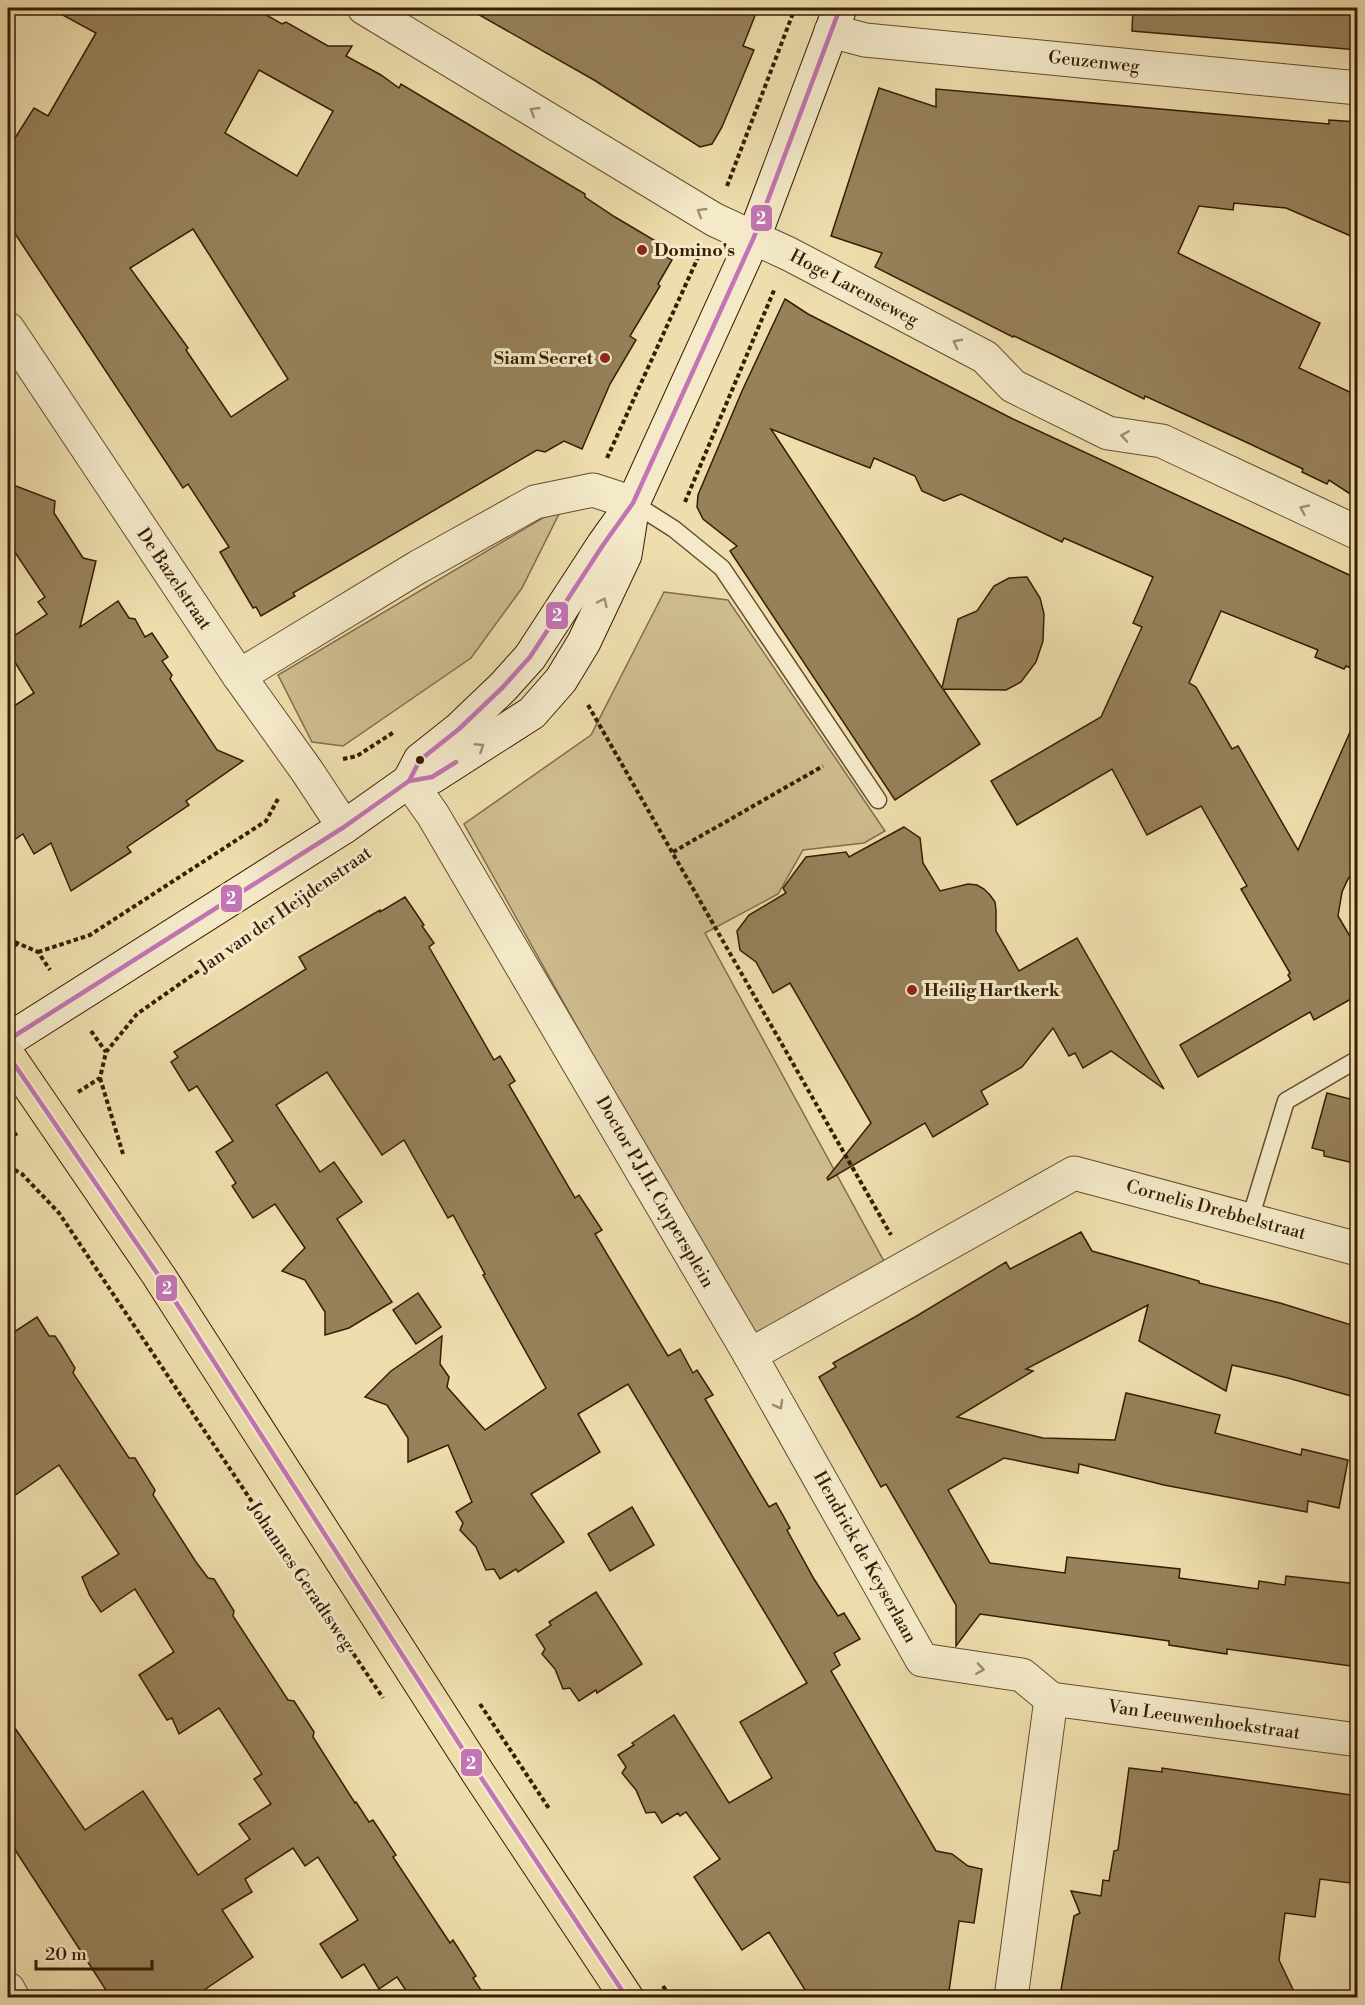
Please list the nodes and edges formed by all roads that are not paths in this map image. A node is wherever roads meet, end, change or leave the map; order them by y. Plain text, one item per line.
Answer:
1 (364, 8) edge
2 (836, 19) edge
3 (1358, 88) edge
4 (754, 237) junction
5 (8, 329) edge
6 (633, 503) junction
7 (1358, 533) edge
8 (239, 676) junction
9 (409, 781) junction
10 (878, 800) dead end
11 (344, 827) junction
12 (8, 1041) edge
13 (8, 1055) edge
14 (1358, 1059) edge
15 (1250, 1219) junction
16 (1358, 1249) edge
17 (750, 1354) junction
18 (1051, 1699) junction
19 (1358, 1740) edge
20 (8, 1989) edge
21 (13, 1998) edge
22 (627, 1998) edge
23 (1011, 1998) edge

4 -> 1 street, Hoge Larenseweg
2 - 3 street, Geuzenweg
2 - 4 street
4 - 6 street
7 -> 4 street, Hoge Larenseweg
5 - 8 street, De Bazelstraat
6 - 8 street
6 - 9 street
6 - 10 lane
8 - 11 street, De Bazelstraat
9 - 11 street
9 - 17 street, Doctor P.J.H. Cuypersplein
11 - 12 street
13 - 22 main road
14 - 15 lane
15 - 16 street, Cornelis Drebbelstraat
15 - 17 street, Cornelis Drebbelstraat
17 -> 18 street, Hendrick de Keyserlaan
18 - 19 street, Van Leeuwenhoekstraat
18 - 23 street
20 - 21 street

